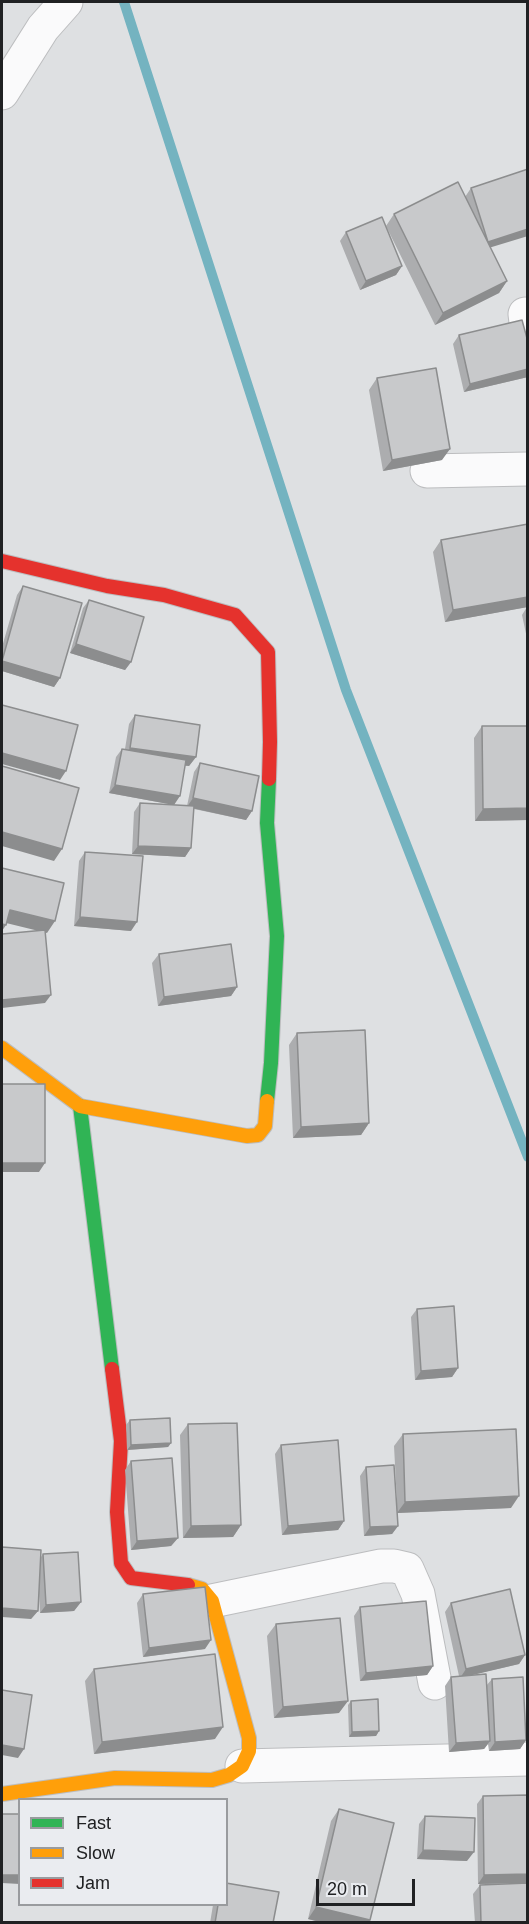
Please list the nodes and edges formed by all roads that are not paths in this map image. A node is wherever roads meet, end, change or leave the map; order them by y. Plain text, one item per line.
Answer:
1 (66, 2) edge
2 (2, 93) edge
3 (528, 469) edge
4 (427, 471) edge
5 (2, 561) edge
6 (2, 1048) edge
7 (80, 1106) junction
8 (212, 1601) junction
9 (435, 1683) dead end
10 (528, 1759) edge
11 (242, 1766) junction
12 (2, 1794) edge

1 - 2 street
3 - 4 street
5 - 7 street
6 - 7 street
7 - 8 street
8 - 9 street
8 - 11 street
10 - 11 street
11 - 12 street

